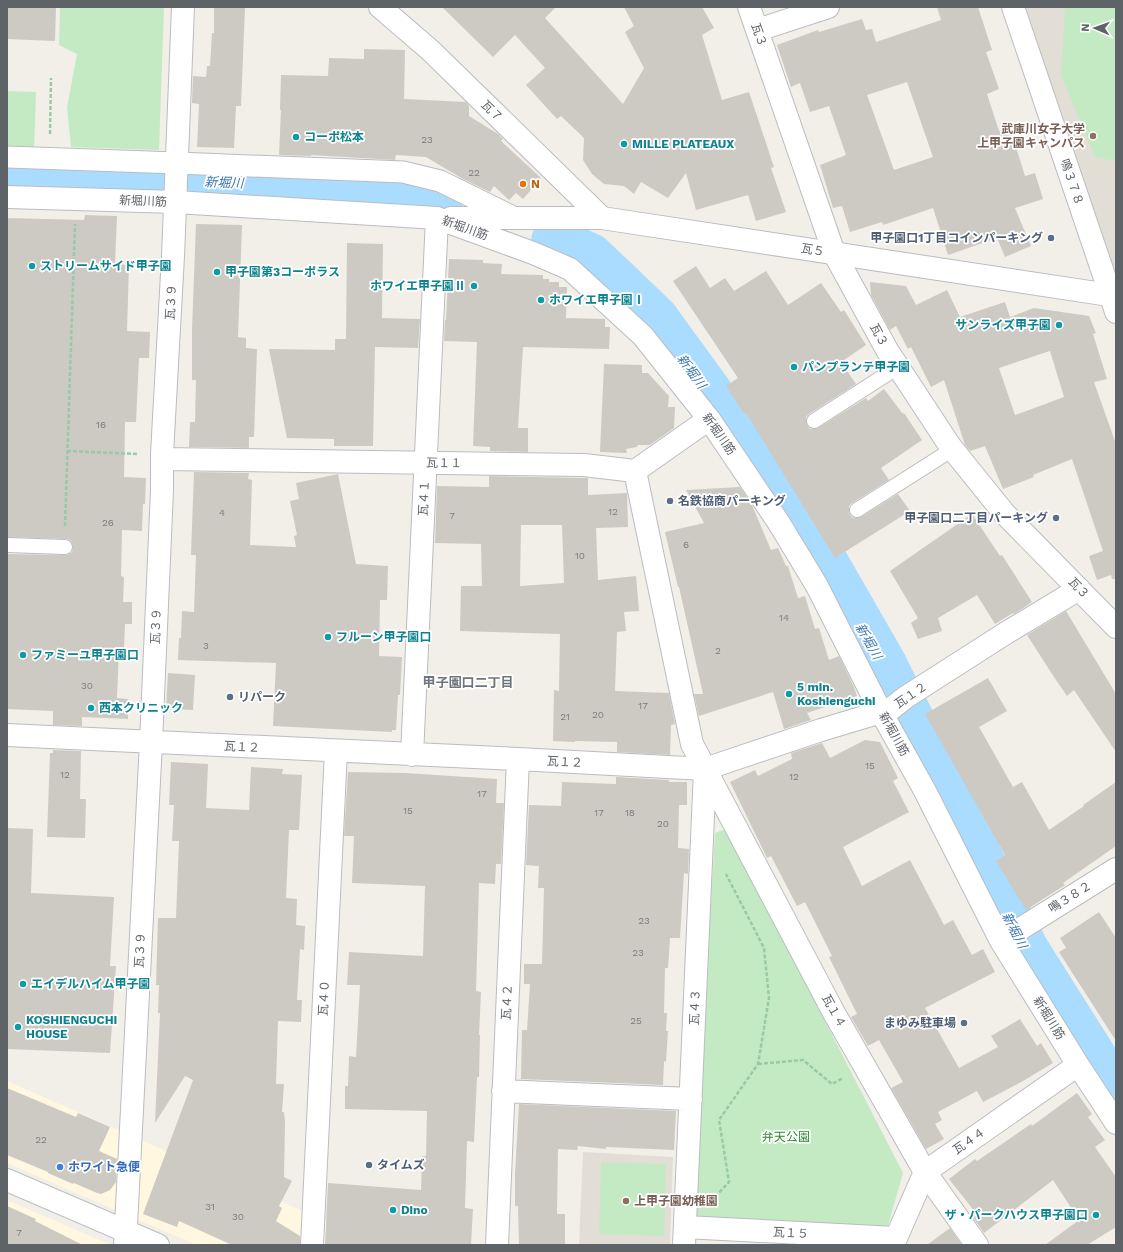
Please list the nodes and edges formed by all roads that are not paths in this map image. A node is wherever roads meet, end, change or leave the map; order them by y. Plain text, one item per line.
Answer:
1 (183, 7) edge
2 (380, 7) edge
3 (749, 7) edge
4 (828, 7) edge
5 (1013, 7) edge
6 (758, 30) junction
7 (7, 158) edge
8 (176, 181) junction
9 (7, 197) edge
10 (437, 218) junction
11 (514, 218) junction
12 (602, 218) junction
13 (834, 253) junction
14 (1114, 301) edge
15 (898, 367) junction
16 (709, 419) junction
17 (814, 422) dead end
18 (953, 449) junction
19 (162, 457) junction
20 (425, 463) junction
21 (635, 470) junction
22 (857, 510) dead end
23 (7, 545) edge
24 (65, 547) road end
25 (1079, 589) junction
26 (1116, 627) edge
27 (893, 706) junction
28 (7, 735) edge
29 (151, 742) junction
30 (336, 751) junction
31 (412, 755) junction
32 (518, 759) junction
33 (705, 769) junction
34 (1116, 869) edge
35 (1012, 933) junction
36 (1078, 1065) junction
37 (503, 1091) junction
38 (692, 1099) junction
39 (1116, 1123) edge
40 (925, 1172) junction
41 (7, 1180) edge
42 (685, 1236) edge
43 (125, 1238) edge
44 (895, 1242) edge
45 (158, 1245) edge
46 (312, 1245) edge
47 (497, 1245) edge
48 (977, 1245) edge

1 - 8 street, 瓦３９
2 - 12 street, 瓦７
3 - 6 street, 瓦３
4 - 6 street
5 - 14 street, 鳴３７８
6 - 13 street, 瓦３
7 - 8 street
8 - 9 street, 新堀川筋
8 - 10 street, 新堀川筋
8 - 11 street
8 - 19 street, 瓦３９
10 - 11 street, 瓦５
10 - 16 street, 新堀川筋
10 - 20 street, 瓦４１
11 - 12 street, 瓦５
12 - 13 street, 瓦５
13 - 14 street, 瓦５
13 - 15 street, 瓦３
15 - 17 lane
15 - 18 street, 瓦３
16 - 21 street
16 - 27 street, 新堀川筋
18 - 22 lane
18 - 25 street, 瓦３
19 - 20 street, 瓦１１
19 - 29 street, 瓦３９
20 - 21 street, 瓦１１
20 - 31 street, 瓦４１
21 - 33 street, 瓦１４
23 - 24 lane
25 - 26 street, 瓦３
25 - 27 street, 瓦１２
27 - 33 street, 瓦１２
27 - 35 street, 新堀川筋
28 - 29 street, 瓦１２
29 - 30 street, 瓦１２
29 - 43 street, 瓦３９
30 - 31 street, 瓦１２
30 - 46 street, 瓦４０
31 - 32 street, 瓦１２
32 - 33 street, 瓦１２
32 - 37 street, 瓦４２
33 - 38 street, 瓦４３
33 - 40 street, 瓦１４
34 - 35 street, 鳴３８２
35 - 36 street, 新堀川筋
36 - 39 street, 新堀川筋
36 - 40 street, 瓦４４
37 - 38 street
37 - 47 street, 瓦４２
38 - 42 street, 瓦４３
40 - 44 street
40 - 48 street, 瓦１４
41 - 43 street
42 - 44 street, 瓦１５
43 - 45 street

